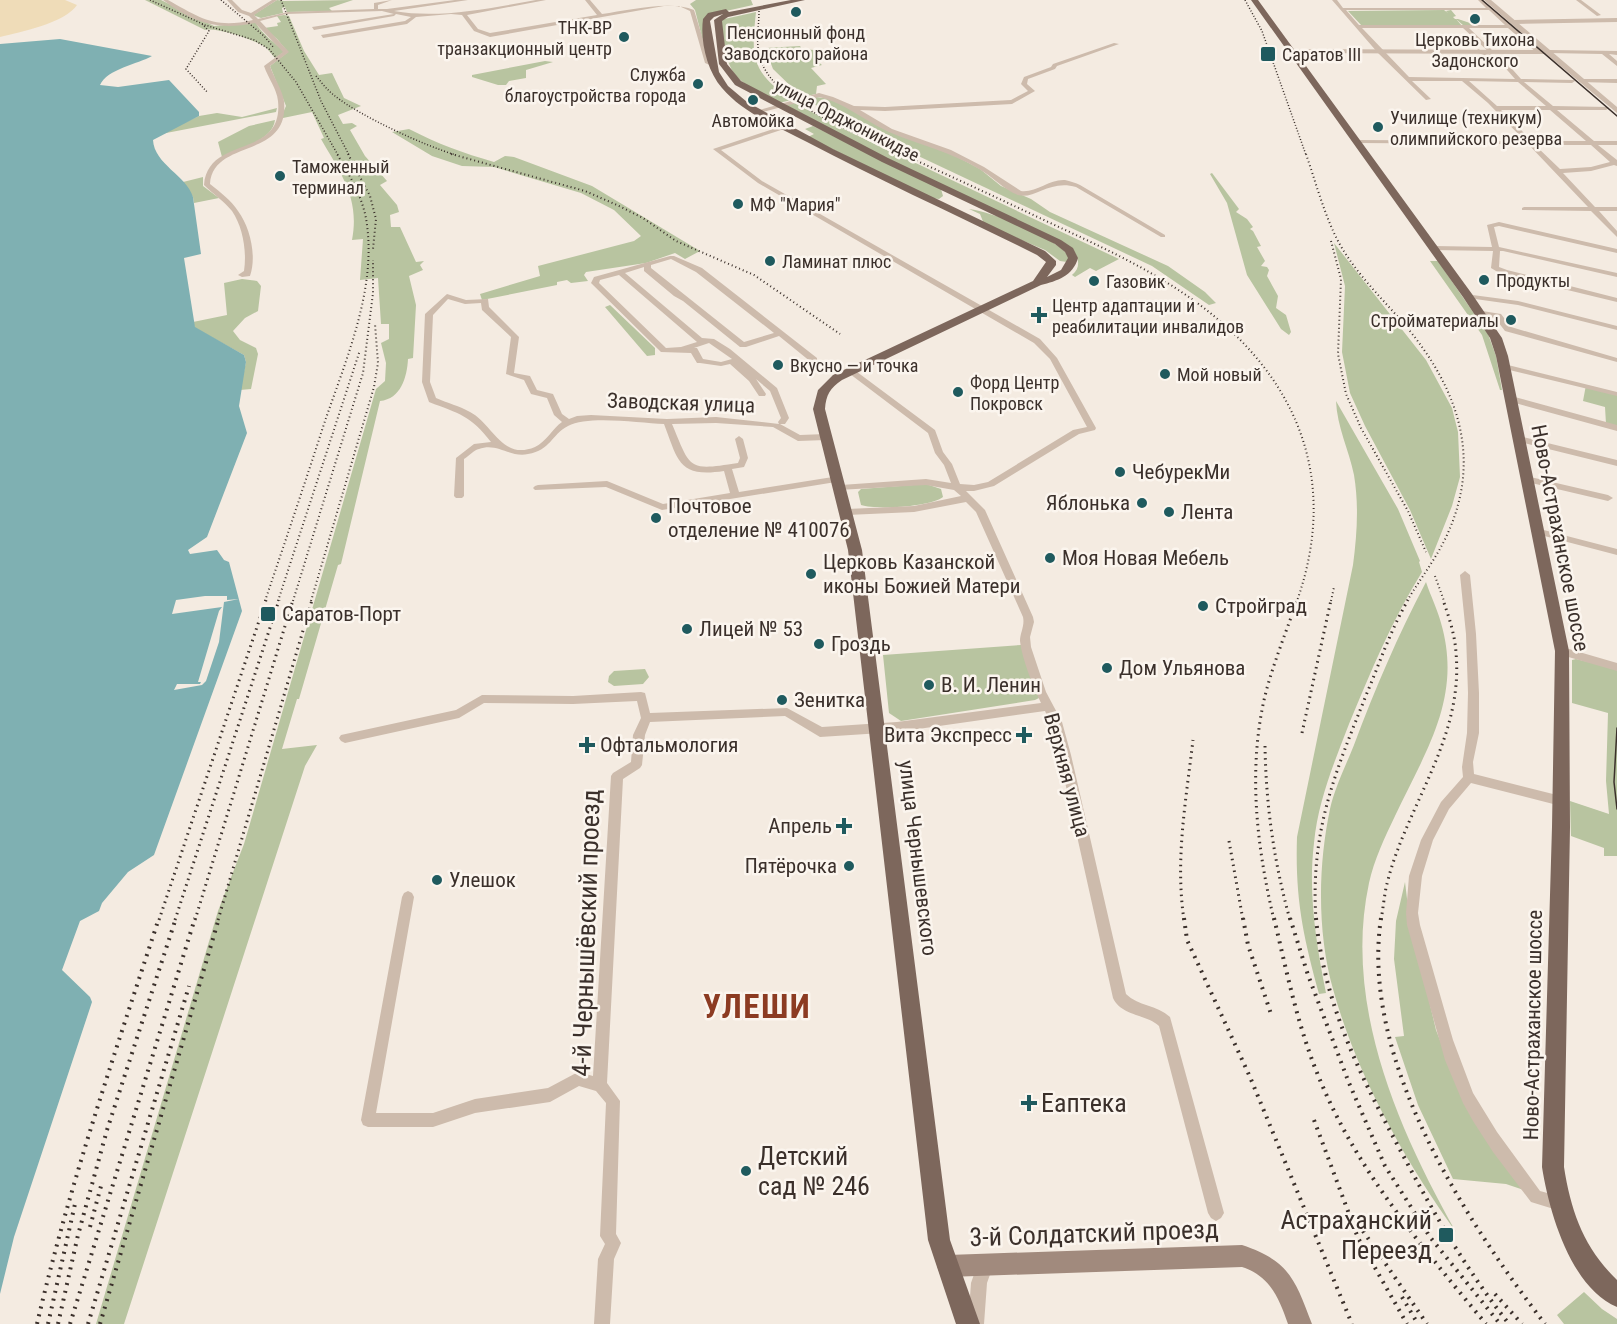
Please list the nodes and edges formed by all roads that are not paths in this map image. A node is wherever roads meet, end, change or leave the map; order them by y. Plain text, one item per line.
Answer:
1 (165, 0) edge
2 (229, 0) edge
3 (275, 0) edge
4 (390, 0) edge
5 (465, 0) edge
6 (544, 0) edge
7 (587, 0) edge
8 (789, 0) edge
9 (802, 0) edge
10 (1254, 0) edge
11 (1334, 0) edge
12 (1385, 0) edge
13 (1435, 0) edge
14 (1480, 0) edge
15 (1487, 0) edge
16 (1578, 0) edge
17 (691, 1) edge
18 (684, 5) junction
19 (1343, 9) junction
20 (1444, 9) junction
21 (1490, 9) junction
22 (376, 10) junction
23 (387, 10) junction
24 (1394, 10) junction
25 (400, 14) junction
26 (464, 14) junction
27 (1599, 15) dead end
28 (415, 16) junction
29 (601, 16) junction
30 (253, 18) junction
31 (1605, 20) junction
32 (1617, 20) edge
33 (1512, 24) junction
34 (1358, 27) junction
35 (1465, 27) junction
36 (314, 28) dead end
37 (1617, 28) edge
38 (323, 36) dead end
39 (1116, 44) dead end
40 (1290, 51) junction
41 (1478, 51) junction
42 (1491, 51) junction
43 (1380, 52) junction
44 (1539, 52) junction
45 (1550, 52) junction
46 (1604, 52) junction
47 (1617, 53) edge
48 (712, 64) junction
49 (723, 64) junction
50 (1617, 64) edge
51 (1409, 79) junction
52 (1465, 81) junction
53 (1521, 81) junction
54 (1572, 81) dead end
55 (1582, 81) junction
56 (1617, 81) edge
57 (1428, 99) dead end
58 (777, 105) junction
59 (854, 108) junction
60 (1495, 108) junction
61 (1553, 108) junction
62 (1613, 109) edge
63 (759, 111) junction
64 (785, 127) junction
65 (1357, 142) junction
66 (1529, 143) junction
67 (1594, 143) junction
68 (1617, 143) edge
69 (1616, 163) edge
70 (1558, 171) junction
71 (1524, 209) dead end
72 (1594, 209) junction
73 (1617, 209) edge
74 (1617, 235) edge
75 (1163, 236) dead end
76 (1434, 248) junction
77 (1493, 248) junction
78 (1617, 251) edge
79 (1051, 261) junction
80 (1073, 261) junction
81 (648, 264) junction
82 (248, 272) dead end
83 (620, 272) junction
84 (1617, 275) edge
85 (1037, 283) junction
86 (1468, 296) junction
87 (1617, 300) edge
88 (982, 309) junction
89 (1479, 312) junction
90 (1617, 328) edge
91 (778, 334) junction
92 (707, 341) junction
93 (742, 345) junction
94 (682, 351) dead end
95 (727, 351) junction
96 (814, 360) dead end
97 (1617, 360) edge
98 (1504, 366) junction
99 (850, 371) junction
100 (762, 394) dead end
101 (1617, 394) edge
102 (1511, 399) junction
103 (568, 422) junction
104 (668, 422) junction
105 (782, 422) dead end
106 (1617, 428) edge
107 (826, 437) junction
108 (739, 438) dead end
109 (1519, 439) junction
110 (497, 444) junction
111 (1617, 463) edge
112 (727, 467) junction
113 (1526, 479) junction
114 (840, 483) junction
115 (538, 488) dead end
116 (957, 488) junction
117 (735, 495) junction
118 (459, 496) dead end
119 (969, 498) junction
120 (1608, 498) dead end
121 (847, 512) junction
122 (1536, 531) junction
123 (1617, 552) edge
124 (1465, 574) dead end
125 (1562, 651) junction
126 (1617, 667) edge
127 (1048, 706) junction
128 (646, 718) junction
129 (876, 728) junction
130 (345, 738) dead end
131 (1469, 778) junction
132 (1561, 801) junction
133 (408, 897) dead end
134 (600, 1085) junction
135 (1557, 1202) junction
136 (1216, 1213) dead end
137 (948, 1266) junction
138 (985, 1266) junction
139 (1617, 1296) edge
140 (602, 1324) edge
141 (968, 1324) edge
142 (976, 1324) edge
143 (1300, 1324) edge

1 - 30 street
2 - 30 street
3 - 30 street
4 - 22 street
5 - 23 street
6 - 26 street
7 - 29 street
8 - 48 main road, улица Орджоникидзе
9 - 49 main road
10 - 40 main road, Ново-Астраханское шоссе
11 - 19 street
12 - 24 street
13 - 20 street
14 - 21 street
15 - 33 street
16 - 27 street
17 - 18 street
18 - 29 street
18 - 48 street
19 - 24 street
19 - 34 street
20 - 21 street
20 - 24 street
21 - 33 street
22 - 23 street
22 - 30 street
23 - 25 street
25 - 28 street
25 - 36 street
26 - 28 street
26 - 29 street
28 - 38 street
30 - 82 street
31 - 32 street
31 - 33 street
31 - 37 street
33 - 35 street
33 - 44 street
33 - 45 street
34 - 35 street
34 - 43 street
35 - 42 street
39 - 59 street
40 - 43 street
40 - 65 main road, Ново-Астраханское шоссе
41 - 42 street
41 - 43 street
41 - 53 street
42 - 44 street
43 - 51 street
44 - 45 street
45 - 46 street
45 - 55 street
46 - 47 street
46 - 50 street
48 - 49 main road
48 - 63 main road, улица Орджоникидзе
49 - 58 main road, улица Орджоникидзе
51 - 52 street
51 - 57 street
52 - 53 street
52 - 60 street
53 - 54 street
53 - 61 street
55 - 56 street
55 - 62 street
58 - 59 street
58 - 63 street
58 - 80 main road, улица Орджоникидзе
59 - 75 street
60 - 61 street
60 - 66 street
61 - 62 street
61 - 67 street
63 - 64 main road, улица Орджоникидзе
64 - 79 main road, улица Орджоникидзе
64 - 88 street
65 - 66 street
65 - 76 main road, Ново-Астраханское шоссе
66 - 67 street
66 - 70 street
67 - 68 street
67 - 69 street
69 - 70 street
70 - 72 street
71 - 72 street
72 - 73 street
72 - 74 street
76 - 77 street
76 - 86 main road, Ново-Астраханское шоссе
77 - 78 street
77 - 84 street
77 - 87 street
79 - 80 main road
79 - 85 main road
80 - 85 main road
81 - 83 street
81 - 91 street
81 - 93 street
83 - 92 street
83 - 92 street
85 - 88 main road
86 - 89 main road, Ново-Астраханское шоссе
86 - 90 street
88 - 99 main road
88 - 116 street
89 - 97 street
89 - 98 main road, Ново-Астраханское шоссе
91 - 93 street
91 - 96 street
92 - 95 street
93 - 95 street
94 - 100 street
95 - 105 street
98 - 101 street
98 - 102 main road, Ново-Астраханское шоссе
99 - 107 main road, улица Чернышевского
99 - 116 street, Верхняя улица
102 - 106 street
102 - 109 main road, Ново-Астраханское шоссе
103 - 104 street, Заводская улица
103 - 110 street
103 - 110 street
104 - 107 street, Заводская улица
104 - 112 street
107 - 114 main road, улица Чернышевского
108 - 112 street
109 - 111 street
109 - 113 main road, Ново-Астраханское шоссе
110 - 118 street
112 - 117 street
113 - 120 street
113 - 122 main road, Ново-Астраханское шоссе
114 - 116 street
114 - 117 street
114 - 121 main road, улица Чернышевского
115 - 117 street
116 - 119 street, Верхняя улица
119 - 121 street
119 - 127 street, Верхняя улица
121 - 129 main road, улица Чернышевского
122 - 123 street
122 - 125 main road, Ново-Астраханское шоссе
124 - 131 street
125 - 126 street
125 - 132 main road, Ново-Астраханское шоссе
127 - 129 street
127 - 136 street, Верхняя улица
128 - 129 street
128 - 130 street, 4-й Чернышёвский проезд
128 - 134 street, 4-й Чернышёвский проезд
129 - 137 main road, улица Чернышевского
131 - 132 street
131 - 135 street
132 - 135 main road, Ново-Астраханское шоссе
133 - 134 street
134 - 140 street, 4-й Чернышёвский проезд
135 - 139 main road, Ново-Астраханское шоссе
137 - 138 main road, 3-й Солдатский проезд
137 - 141 main road, улица Чернышевского
138 - 142 street
138 - 143 main road, 3-й Солдатский проезд

